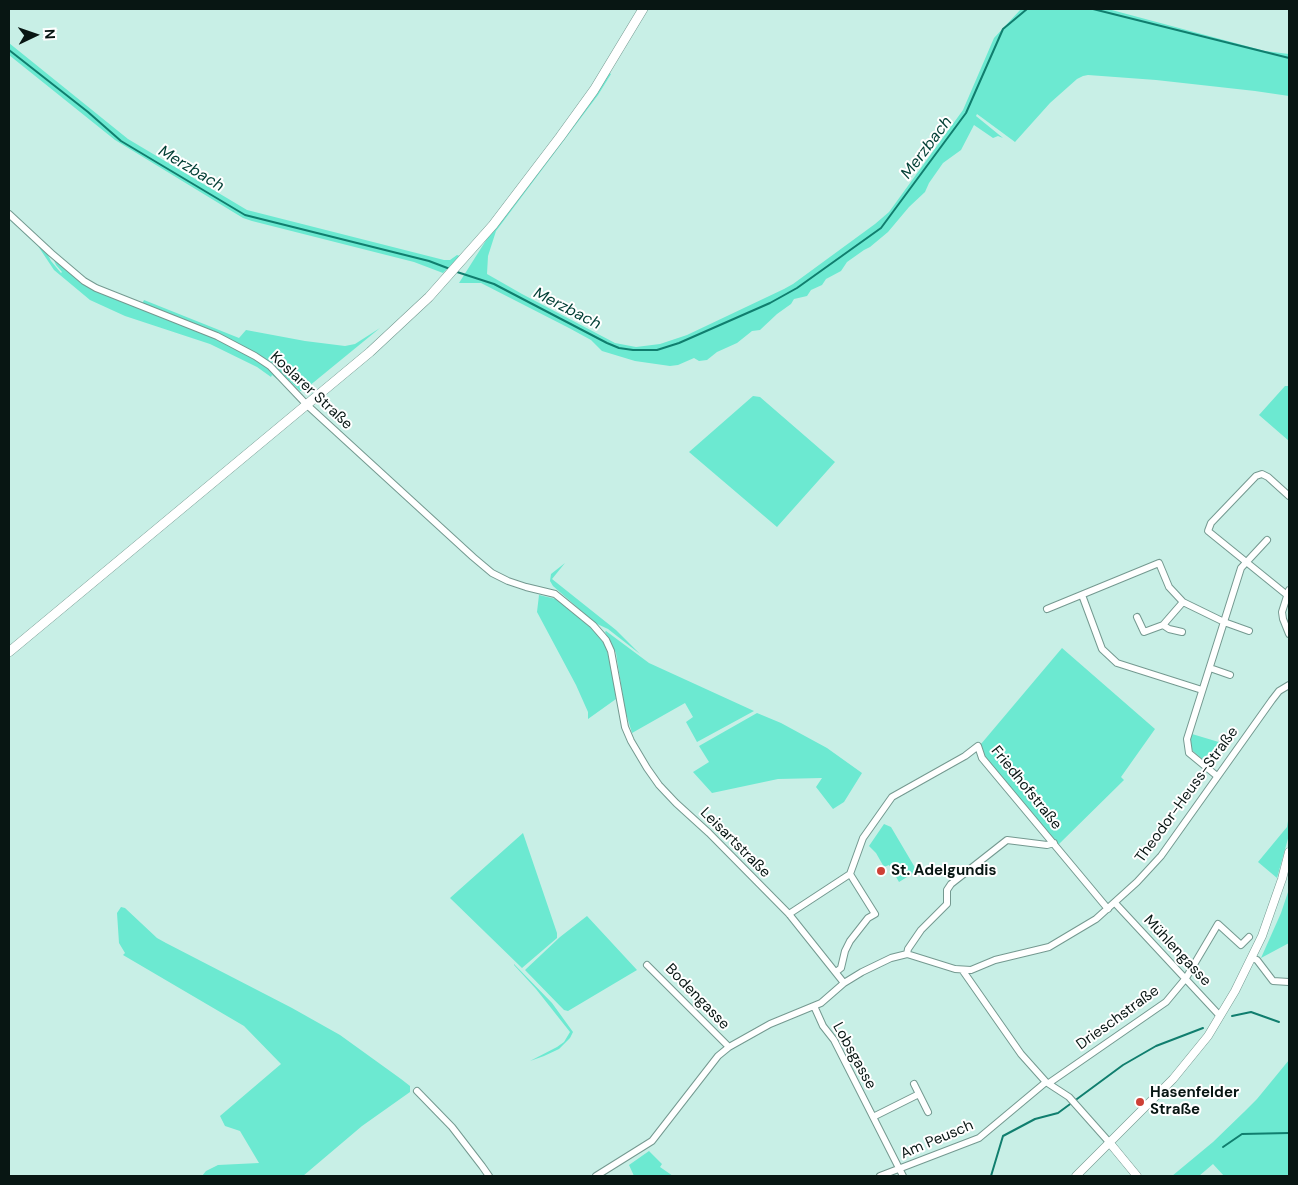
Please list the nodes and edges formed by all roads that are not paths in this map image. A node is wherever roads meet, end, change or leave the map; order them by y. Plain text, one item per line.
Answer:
1 (643, 9) edge
2 (9, 214) edge
3 (306, 405) junction
4 (1289, 496) edge
5 (1267, 540) dead end
6 (1246, 562) junction
7 (1288, 593) edge
8 (555, 594) joint
9 (1082, 595) junction
10 (1183, 602) junction
11 (1046, 609) dead end
12 (1137, 616) dead end
13 (1224, 622) junction
14 (1163, 624) junction
15 (1249, 631) dead end
16 (1182, 632) dead end
17 (1289, 634) edge
18 (9, 652) edge
19 (1210, 668) junction
20 (1230, 674) dead end
21 (1289, 686) edge
22 (1202, 690) junction
23 (1217, 776) junction
24 (1054, 843) junction
25 (1289, 852) edge
26 (850, 874) junction
27 (1115, 903) junction
28 (1108, 909) junction
29 (789, 914) junction
30 (1249, 937) dead end
31 (907, 954) junction
32 (1252, 958) junction
33 (647, 965) dead end
34 (963, 971) junction
35 (836, 972) junction
36 (1186, 978) junction
37 (1289, 982) edge
38 (844, 983) junction
39 (814, 1006) junction
40 (1220, 1016) junction
41 (729, 1047) junction
42 (1047, 1082) junction
43 (914, 1084) dead end
44 (417, 1091) dead end
45 (919, 1094) junction
46 (928, 1112) dead end
47 (872, 1117) junction
48 (1109, 1142) junction
49 (901, 1173) edge
50 (488, 1176) edge
51 (596, 1176) edge
52 (880, 1176) edge
53 (1076, 1176) edge
54 (1137, 1176) edge

1 - 3 main road
2 - 3 street, Koslarer Straße
3 - 8 street, Koslarer Straße
3 - 18 main road
4 - 6 street
5 - 6 street
6 - 7 street
6 - 13 street
7 - 17 street
8 - 29 street, Leisartstraße
9 - 10 street
9 - 11 street
9 - 22 street
10 - 13 street
10 - 14 street
12 - 14 street
13 - 15 street
13 - 19 street
14 - 16 street
19 - 20 street
19 - 22 street
21 - 23 street, Theodor-Heuss-Straße
22 - 23 street
23 - 27 street, Theodor-Heuss-Straße
24 - 26 street, Friedhofstraße
24 - 28 street, Friedhofstraße
24 - 31 street
25 - 32 street
26 - 29 street
26 - 35 street
27 - 28 street, Theodor-Heuss-Straße
27 - 36 street, Mühlengasse
28 - 34 street, Theodor-Heuss-Straße
29 - 35 street, Leisartstraße
30 - 36 street, Drieschstraße
31 - 34 street
31 - 38 street
32 - 37 street
32 - 40 street
33 - 41 street, Bodengasse
34 - 42 street
35 - 38 street, Leisartstraße
36 - 40 street, Mühlengasse
36 - 42 street, Drieschstraße
38 - 39 street
39 - 41 street
39 - 47 street, Lobsgasse
40 - 48 street
41 - 51 street
42 - 48 street
42 - 49 street, Am Peusch
43 - 45 street
44 - 50 street
45 - 46 street
45 - 47 street
47 - 49 street, Lobsgasse
48 - 53 street
48 - 54 street
49 - 52 street, Am Peusch

